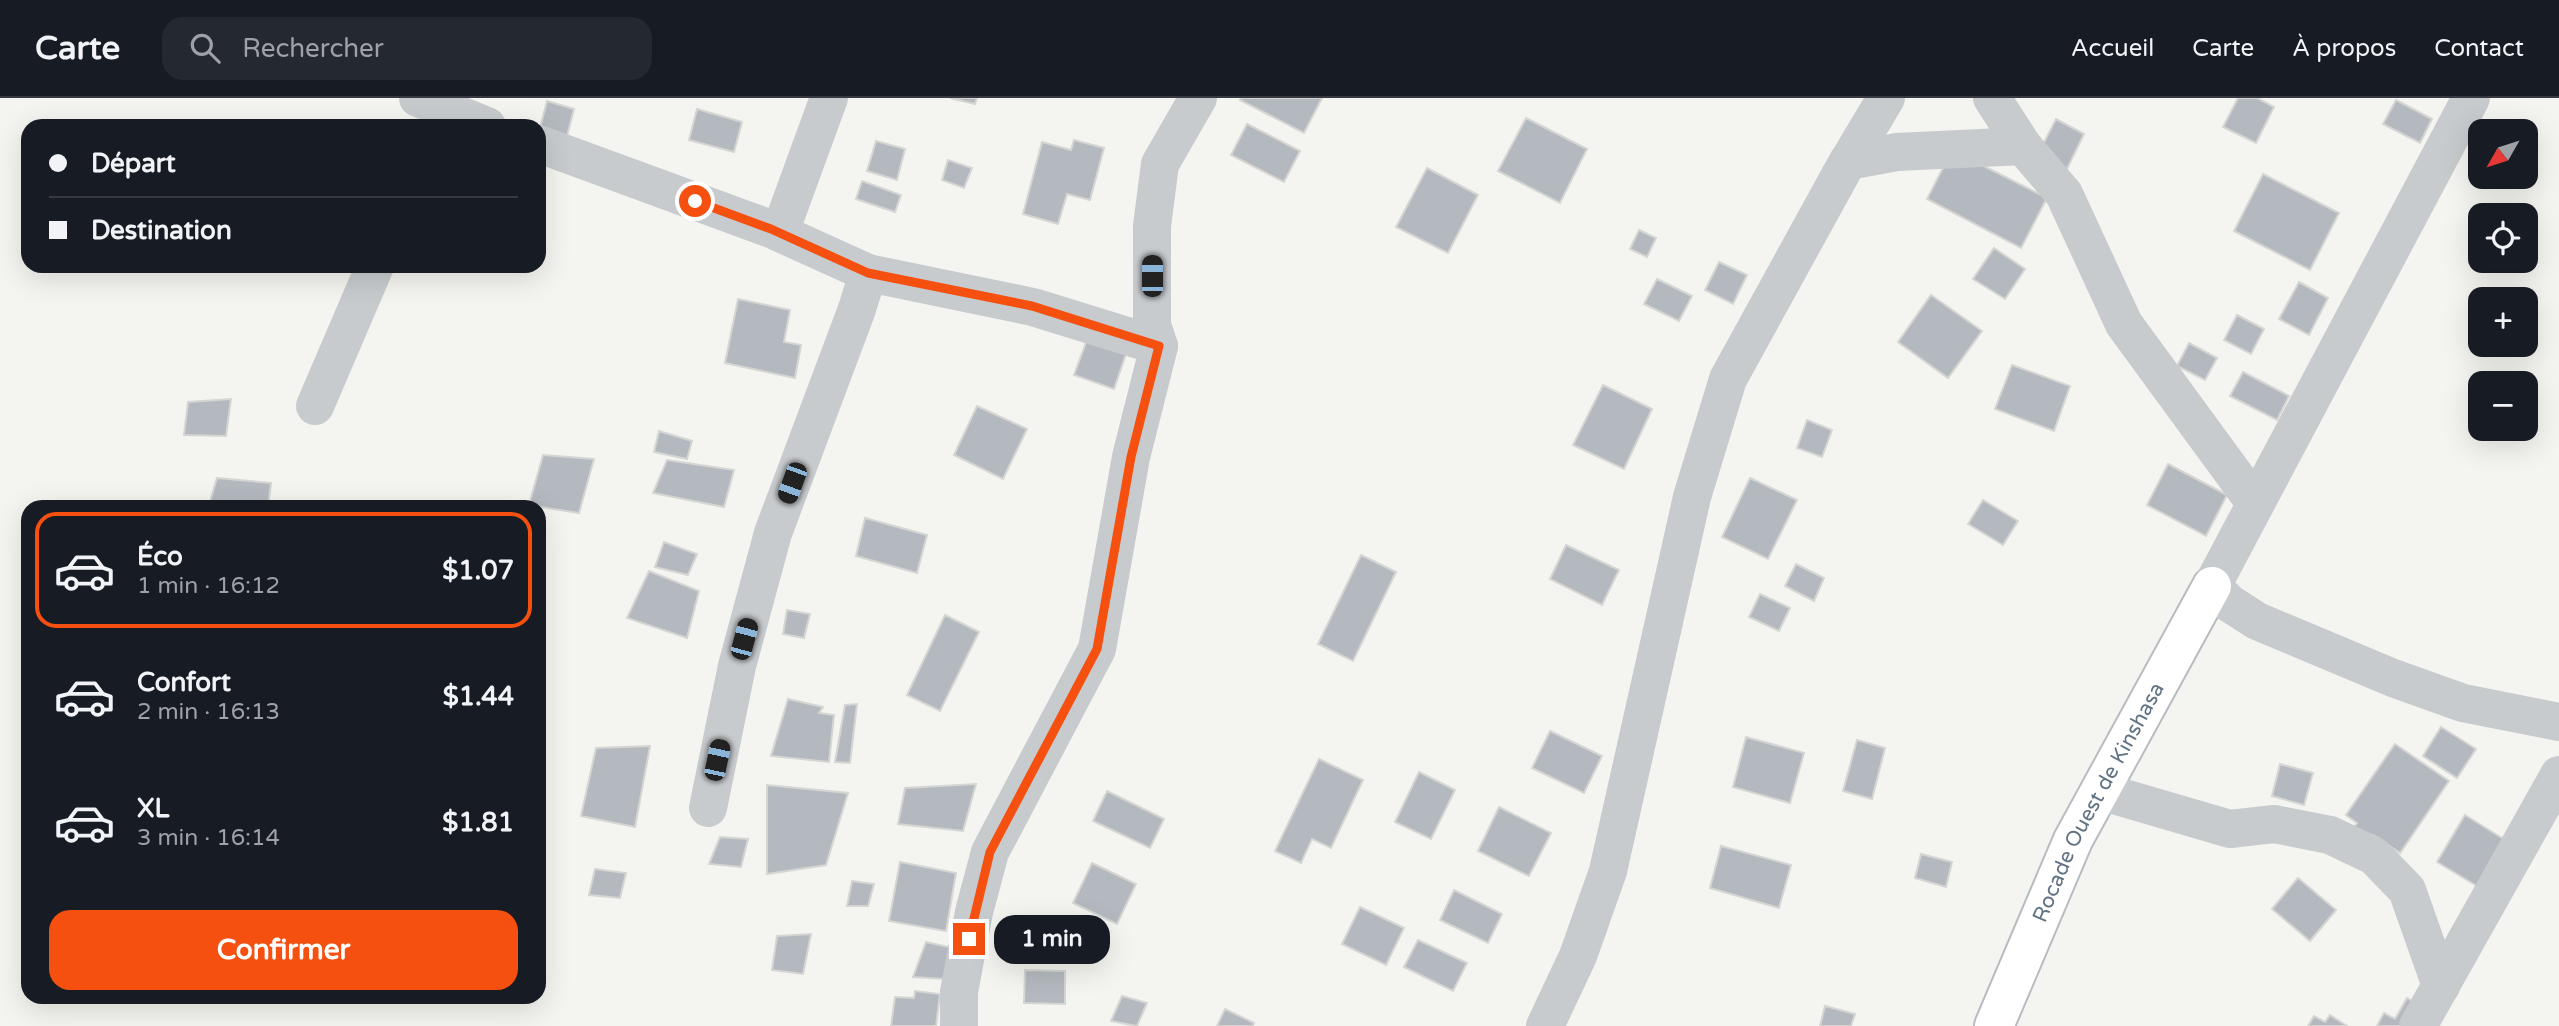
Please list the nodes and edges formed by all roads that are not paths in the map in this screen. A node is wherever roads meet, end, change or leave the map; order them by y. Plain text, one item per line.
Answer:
1 (829, 98) edge
2 (1198, 98) edge
3 (1886, 98) edge
4 (1992, 98) edge
5 (2471, 98) edge
6 (436, 108) edge
7 (467, 119) edge
8 (2023, 146) junction
9 (546, 147) edge
10 (1849, 161) junction
11 (780, 232) junction
12 (372, 273) edge
13 (868, 273) junction
14 (1159, 346) junction
15 (315, 406) dead end
16 (2255, 503) junction
17 (2212, 586) junction
18 (2559, 722) edge
19 (2559, 775) edge
20 (2100, 791) junction
21 (708, 808) dead end
22 (2441, 986) junction
23 (959, 1026) edge
24 (1545, 1026) edge
25 (1994, 1026) edge
26 (2418, 1026) edge

1 - 11 street
2 - 14 street
3 - 10 street
4 - 8 street
5 - 16 street
6 - 7 street
8 - 10 street
8 - 16 street
9 - 11 street
10 - 24 street
11 - 13 street
12 - 15 street
13 - 14 street
13 - 21 street
14 - 23 street
16 - 17 street
17 - 18 street
17 - 20 main road, Rocade Ouest de Kinshasa
19 - 22 street
20 - 22 street
20 - 25 main road, Rocade Ouest de Kinshasa
22 - 26 street

